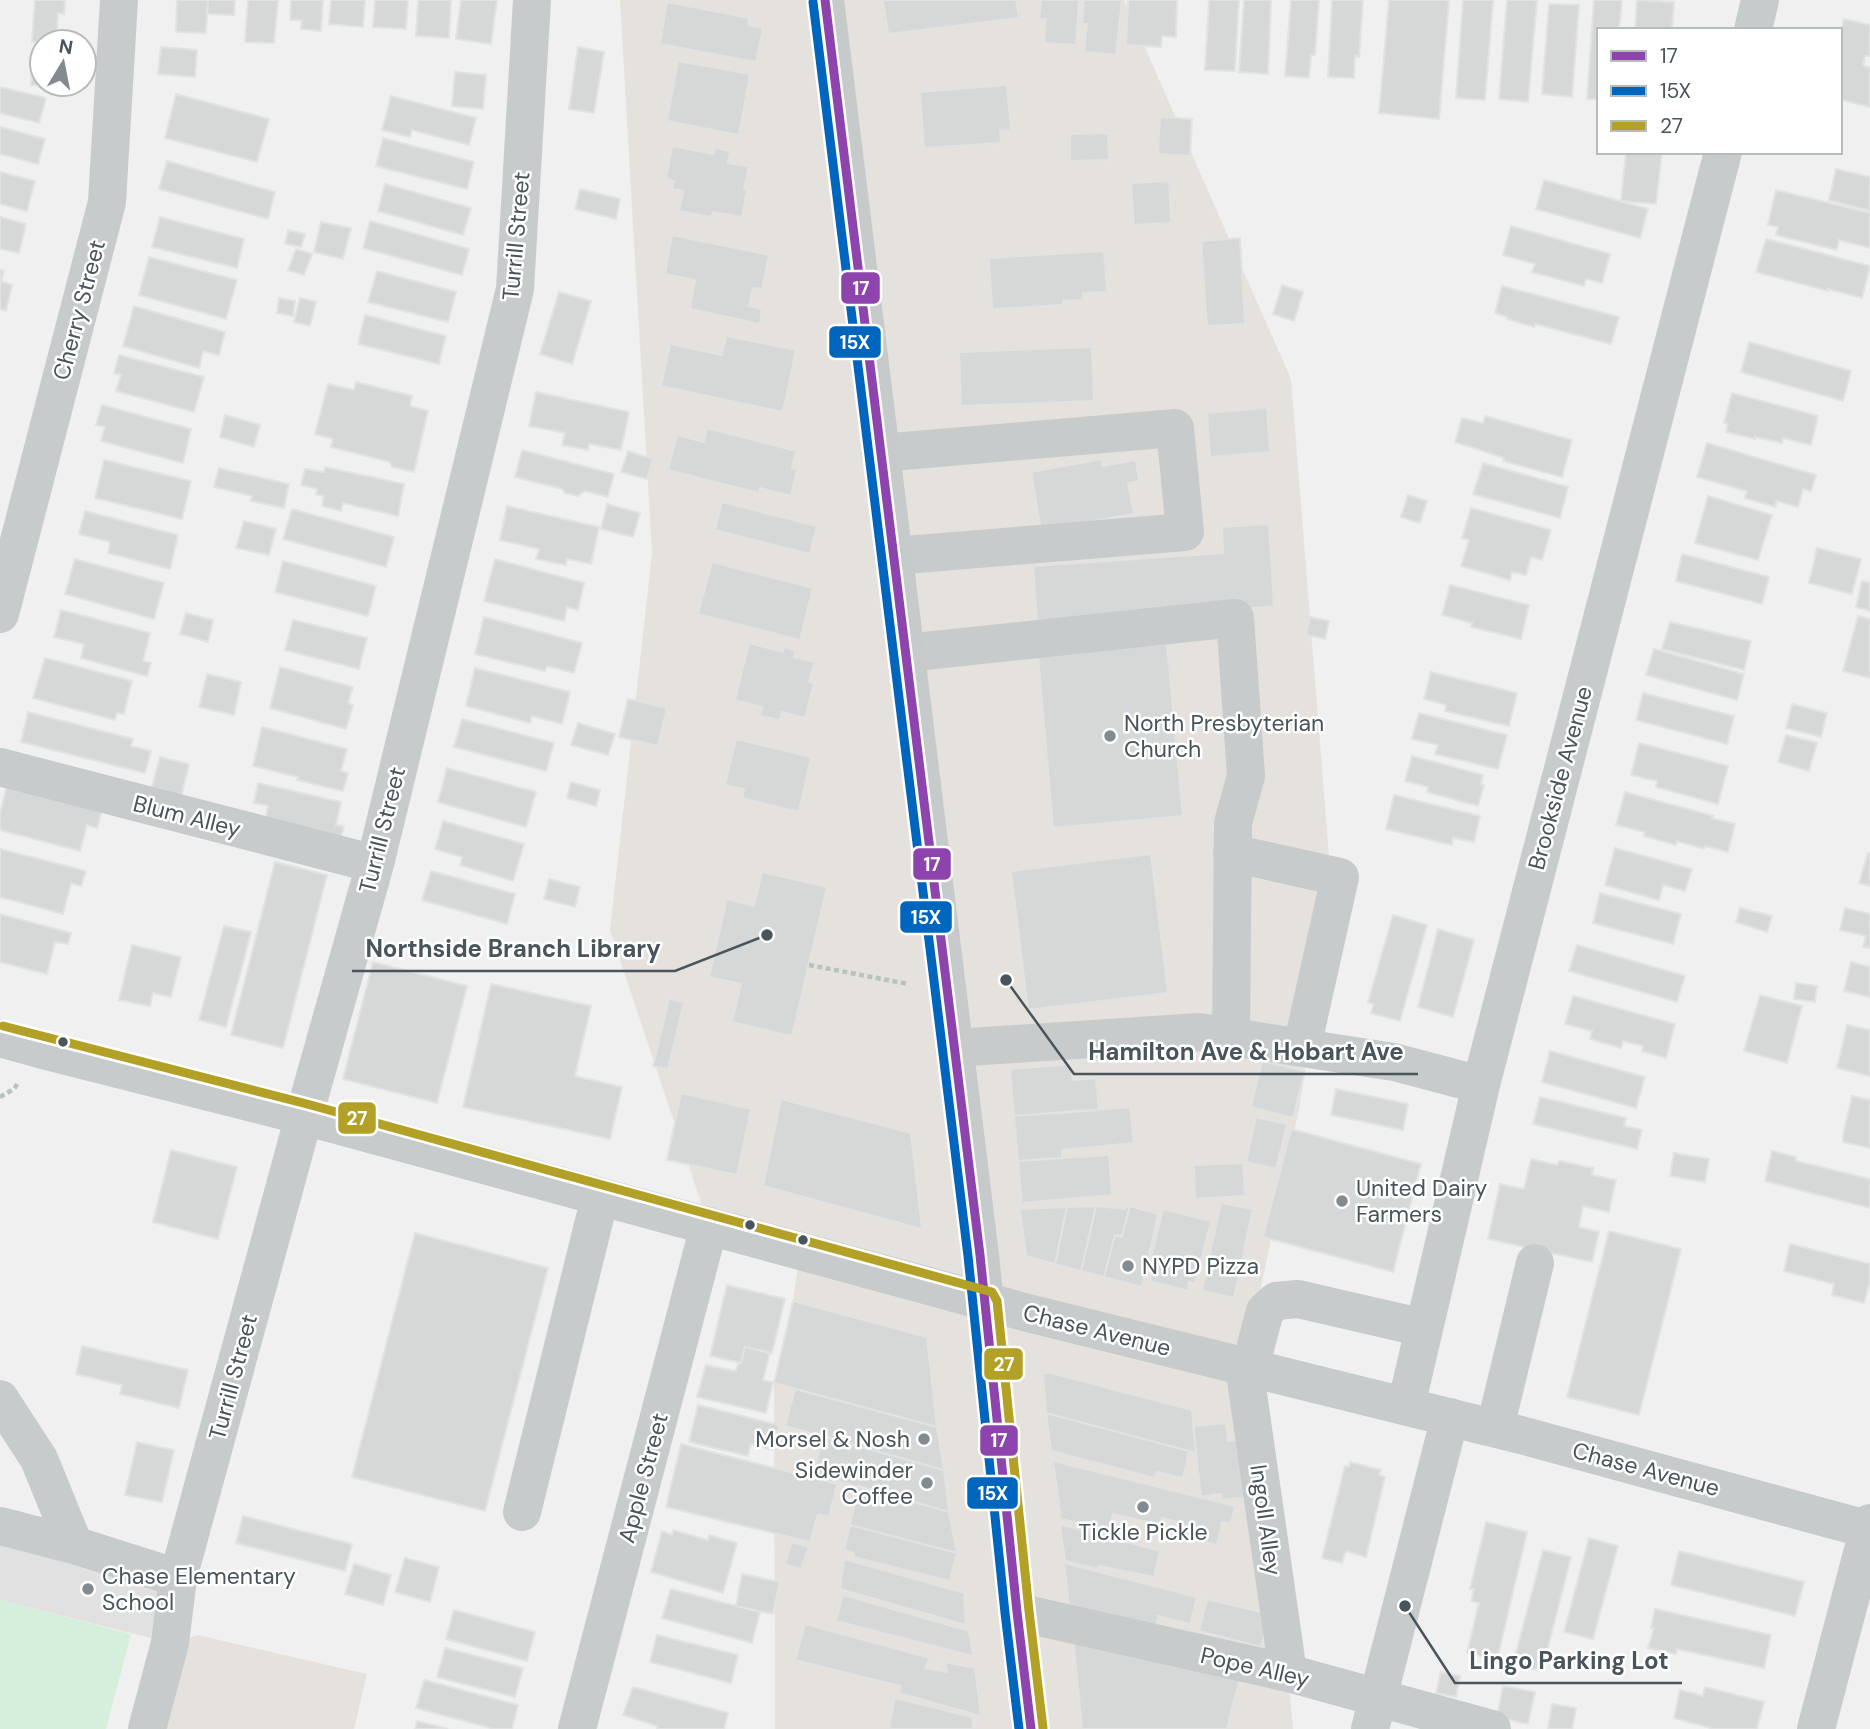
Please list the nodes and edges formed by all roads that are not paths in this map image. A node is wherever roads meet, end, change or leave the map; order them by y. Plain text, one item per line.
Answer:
1 (119, 0) edge
2 (532, 0) edge
3 (825, 0) edge
4 (1760, 0) edge
5 (1753, 28) edge
6 (1722, 154) edge
7 (880, 453) junction
8 (893, 556) junction
9 (0, 614) edge
10 (906, 653) junction
11 (0, 767) edge
12 (1232, 853) junction
13 (374, 864) junction
14 (1231, 1037) junction
15 (0, 1038) edge
16 (1302, 1047) junction
17 (954, 1048) junction
18 (1481, 1084) junction
19 (304, 1116) junction
20 (600, 1197) junction
21 (709, 1226) junction
22 (1535, 1263) dead end
23 (985, 1302) junction
24 (1424, 1328) junction
25 (1247, 1367) junction
26 (0, 1399) edge
27 (1406, 1406) junction
28 (1450, 1417) junction
29 (1495, 1428) junction
30 (522, 1512) dead end
31 (0, 1526) edge
32 (1869, 1527) edge
33 (74, 1545) junction
34 (178, 1578) junction
35 (1017, 1612) junction
36 (1288, 1673) junction
37 (1375, 1714) edge
38 (147, 1729) edge
39 (577, 1729) edge
40 (1031, 1729) edge
41 (1492, 1729) edge
42 (1816, 1729) edge

1 - 9 street, Cherry Street
2 - 13 street, Turrill Street
3 - 7 main road
4 - 5 street
6 - 18 street, Brookside Avenue
7 - 8 main road
7 - 8 street
8 - 10 main road
10 - 12 street
10 - 17 main road
11 - 13 street, Blum Alley
12 - 14 street
12 - 16 street
13 - 19 street, Turrill Street
14 - 16 street
14 - 17 street
15 - 19 street, Chase Avenue
16 - 18 street
17 - 23 main road
18 - 24 street, Brookside Avenue
19 - 20 street, Chase Avenue
19 - 34 street, Turrill Street
20 - 21 street, Chase Avenue
20 - 30 street
21 - 23 street, Chase Avenue
21 - 39 street, Apple Street
22 - 29 street
23 - 25 street, Chase Avenue
23 - 35 main road
24 - 25 street
24 - 27 street, Brookside Avenue
25 - 27 street, Chase Avenue
25 - 36 street, Ingoll Alley
26 - 33 street
27 - 28 street, Chase Avenue
28 - 29 street, Chase Avenue
28 - 37 street
29 - 32 street, Chase Avenue
31 - 33 street
32 - 42 street
33 - 34 street
34 - 38 street, Turrill Street
35 - 36 street, Pope Alley
35 - 40 main road
36 - 37 street, Pope Alley
37 - 41 street, Pope Alley

